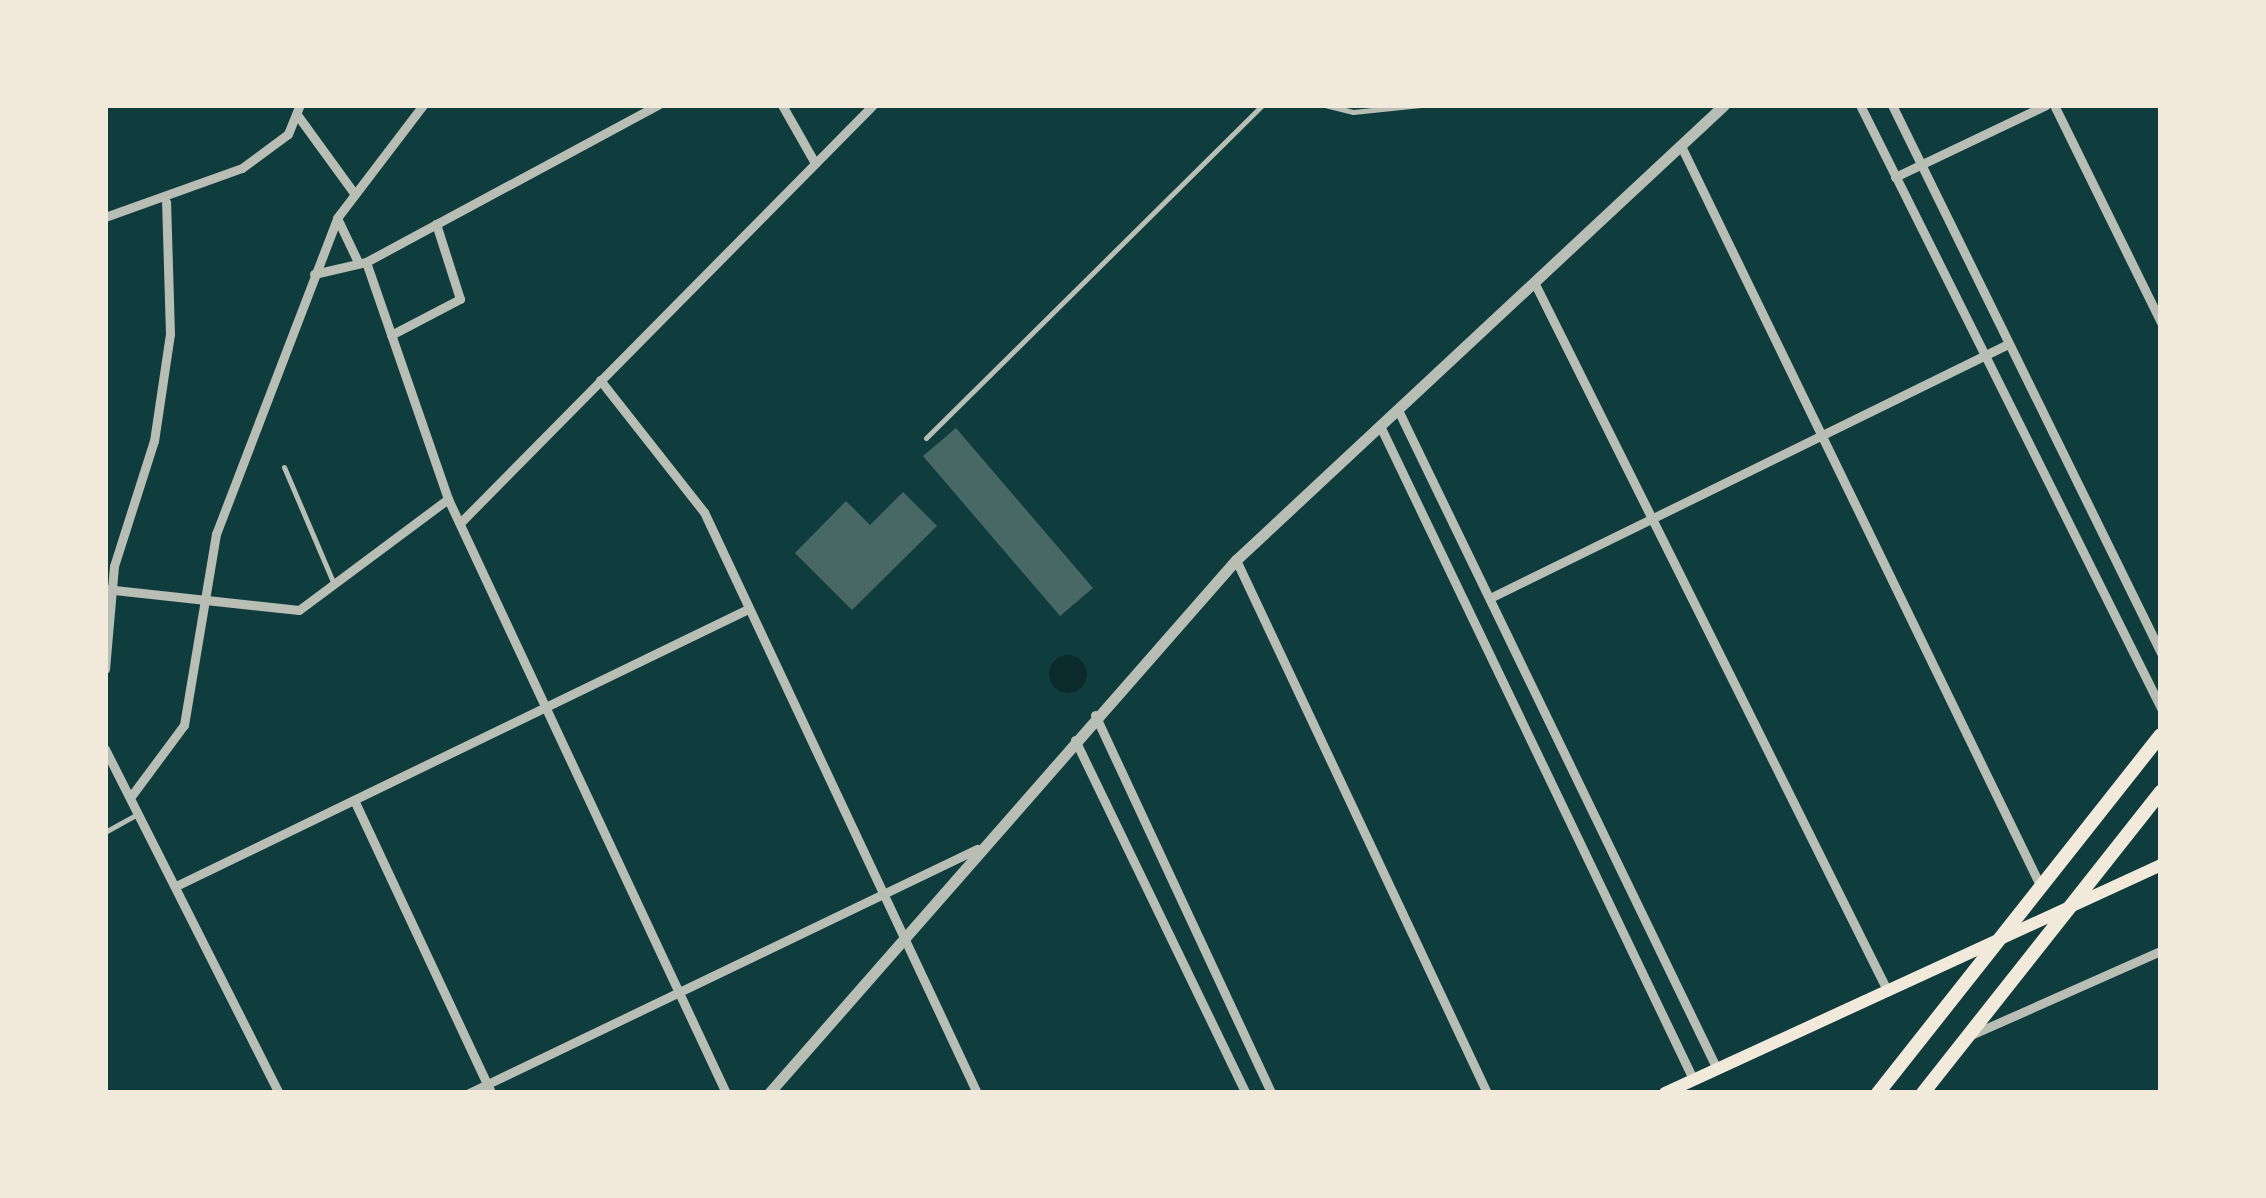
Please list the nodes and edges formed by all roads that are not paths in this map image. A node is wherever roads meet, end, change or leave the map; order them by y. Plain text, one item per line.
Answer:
1 (423, 105) edge
2 (658, 105) edge
3 (782, 105) edge
4 (873, 105) edge
5 (1262, 105) edge
6 (1325, 105) edge
7 (1421, 105) edge
8 (1724, 105) edge
9 (1860, 105) edge
10 (1892, 105) edge
11 (2050, 105) edge
12 (299, 111) edge
13 (1682, 146) junction
14 (815, 164) junction
15 (1921, 165) junction
16 (1895, 177) junction
17 (354, 193) junction
18 (166, 202) junction
19 (105, 218) edge
20 (337, 218) junction
21 (436, 224) junction
22 (362, 262) junction
23 (314, 274) junction
24 (1536, 286) junction
25 (2161, 322) edge
26 (391, 336) junction
27 (2008, 344) junction
28 (1983, 356) junction
29 (600, 380) junction
30 (1398, 410) junction
31 (1381, 428) junction
32 (1819, 437) junction
33 (926, 438) dead end
34 (284, 467) dead end
35 (448, 499) junction
36 (1654, 517) junction
37 (461, 522) junction
38 (1236, 560) junction
39 (335, 587) junction
40 (110, 591) edge
41 (1492, 597) junction
42 (204, 606) junction
43 (748, 609) junction
44 (2161, 653) edge
45 (105, 668) edge
46 (2161, 708) edge
47 (550, 709) junction
48 (1095, 714) junction
49 (2161, 735) edge
50 (1076, 740) junction
51 (105, 749) edge
52 (2161, 792) edge
53 (132, 795) junction
54 (354, 800) junction
55 (141, 812) junction
56 (105, 832) edge
57 (977, 849) junction
58 (2161, 865) edge
59 (2040, 884) junction
60 (178, 885) junction
61 (880, 899) junction
62 (2075, 903) junction
63 (2005, 930) junction
64 (897, 936) junction
65 (2161, 952) edge
66 (1887, 990) junction
67 (676, 994) junction
68 (1965, 1038) junction
69 (1717, 1069) junction
70 (1693, 1080) junction
71 (489, 1089) edge
72 (280, 1093) edge
73 (469, 1093) edge
74 (726, 1093) edge
75 (769, 1093) edge
76 (977, 1093) edge
77 (1246, 1093) edge
78 (1271, 1093) edge
79 (1487, 1093) edge
80 (1664, 1093) edge
81 (1878, 1093) edge
82 (1923, 1093) edge

1 - 17 street
2 - 21 street
3 - 14 street
4 - 14 street
5 - 33 lane
6 - 7 lane
8 - 13 street
9 - 16 street
10 - 15 street
11 - 15 street
11 - 25 street
12 - 17 street
12 - 18 street
13 - 24 street
13 - 32 street
14 - 29 street
15 - 16 street
15 - 27 street
16 - 28 street
17 - 20 street
18 - 19 street
18 - 40 street
20 - 22 street
20 - 23 street
21 - 22 street
21 - 26 street
22 - 23 street
22 - 26 street
23 - 42 street
24 - 30 street
24 - 36 street
26 - 35 street
27 - 28 street
27 - 44 street
28 - 32 street
28 - 46 street
29 - 37 street
29 - 43 street
30 - 31 street
30 - 41 street
31 - 38 street
31 - 70 street
32 - 36 street
32 - 59 street
34 - 39 lane
35 - 37 street
35 - 39 street
36 - 41 street
36 - 66 street
37 - 47 street
38 - 48 street
38 - 79 street
39 - 42 street
40 - 42 street
40 - 45 street
41 - 69 street
42 - 53 street
43 - 47 street
43 - 61 street
47 - 54 street
47 - 67 street
48 - 50 street
48 - 78 street
49 - 59 main road
50 - 57 street
50 - 77 street
51 - 53 street
52 - 62 main road
53 - 55 street
54 - 60 street
54 - 71 street
55 - 56 lane
55 - 60 street
57 - 61 street
57 - 64 street
58 - 62 main road
59 - 63 main road
60 - 72 street
61 - 64 street
61 - 67 street
62 - 63 main road
62 - 68 main road
63 - 66 main road
63 - 81 main road
64 - 75 street
64 - 76 street
65 - 68 street
66 - 69 main road
67 - 71 street
67 - 74 street
68 - 82 main road
69 - 70 main road
70 - 80 main road
71 - 73 street

